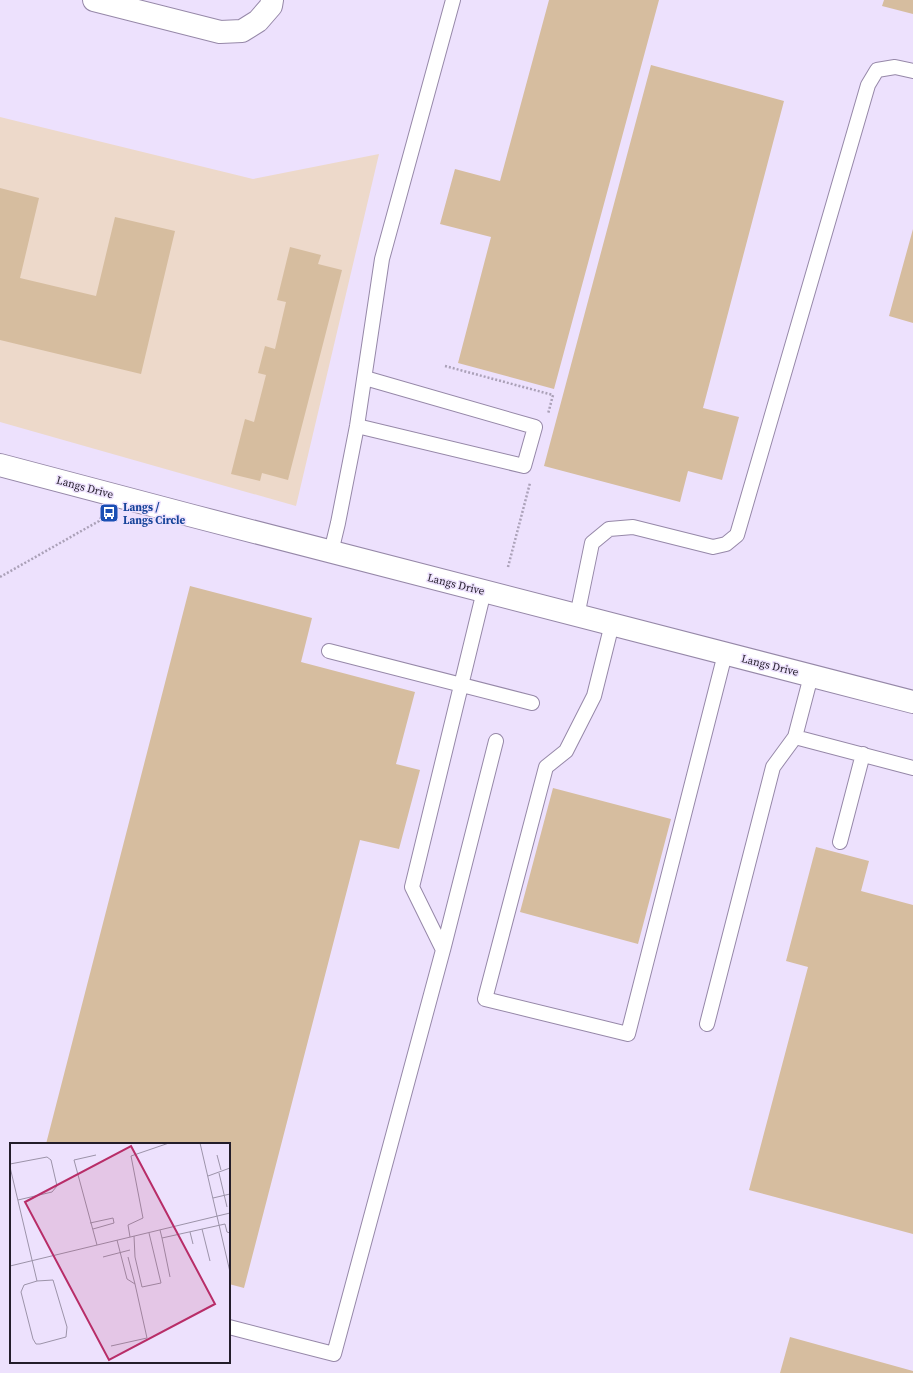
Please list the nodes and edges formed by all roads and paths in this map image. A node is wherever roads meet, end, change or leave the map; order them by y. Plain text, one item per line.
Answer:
1 (94, 0) edge
2 (272, 0) edge
3 (453, 0) edge
4 (913, 71) edge
5 (365, 378) junction
6 (357, 426) junction
7 (0, 465) edge
8 (101, 517) dead end
9 (331, 552) junction
10 (0, 577) edge
11 (484, 591) junction
12 (578, 616) junction
13 (612, 624) junction
14 (329, 650) dead end
15 (725, 654) junction
16 (811, 676) junction
17 (461, 685) junction
18 (913, 702) edge
19 (532, 704) dead end
20 (795, 736) junction
21 (496, 741) dead end
22 (863, 754) junction
23 (913, 768) edge
24 (840, 842) dead end
25 (443, 950) junction
26 (707, 1024) dead end
27 (230, 1327) edge

1 - 2 street
3 - 5 lane
4 - 12 lane
5 - 6 lane
5 - 6 lane
6 - 9 lane
7 - 9 street, Langs Drive
8 - 10 path
9 - 11 street, Langs Drive
11 - 12 street, Langs Drive
11 - 17 lane
12 - 13 street, Langs Drive
13 - 15 street, Langs Drive
13 - 15 lane
14 - 17 lane
15 - 16 street, Langs Drive
16 - 18 street, Langs Drive
16 - 20 lane
17 - 19 lane
17 - 25 lane
20 - 22 lane
20 - 26 lane
21 - 25 lane
22 - 23 lane
22 - 24 lane
25 - 27 lane

